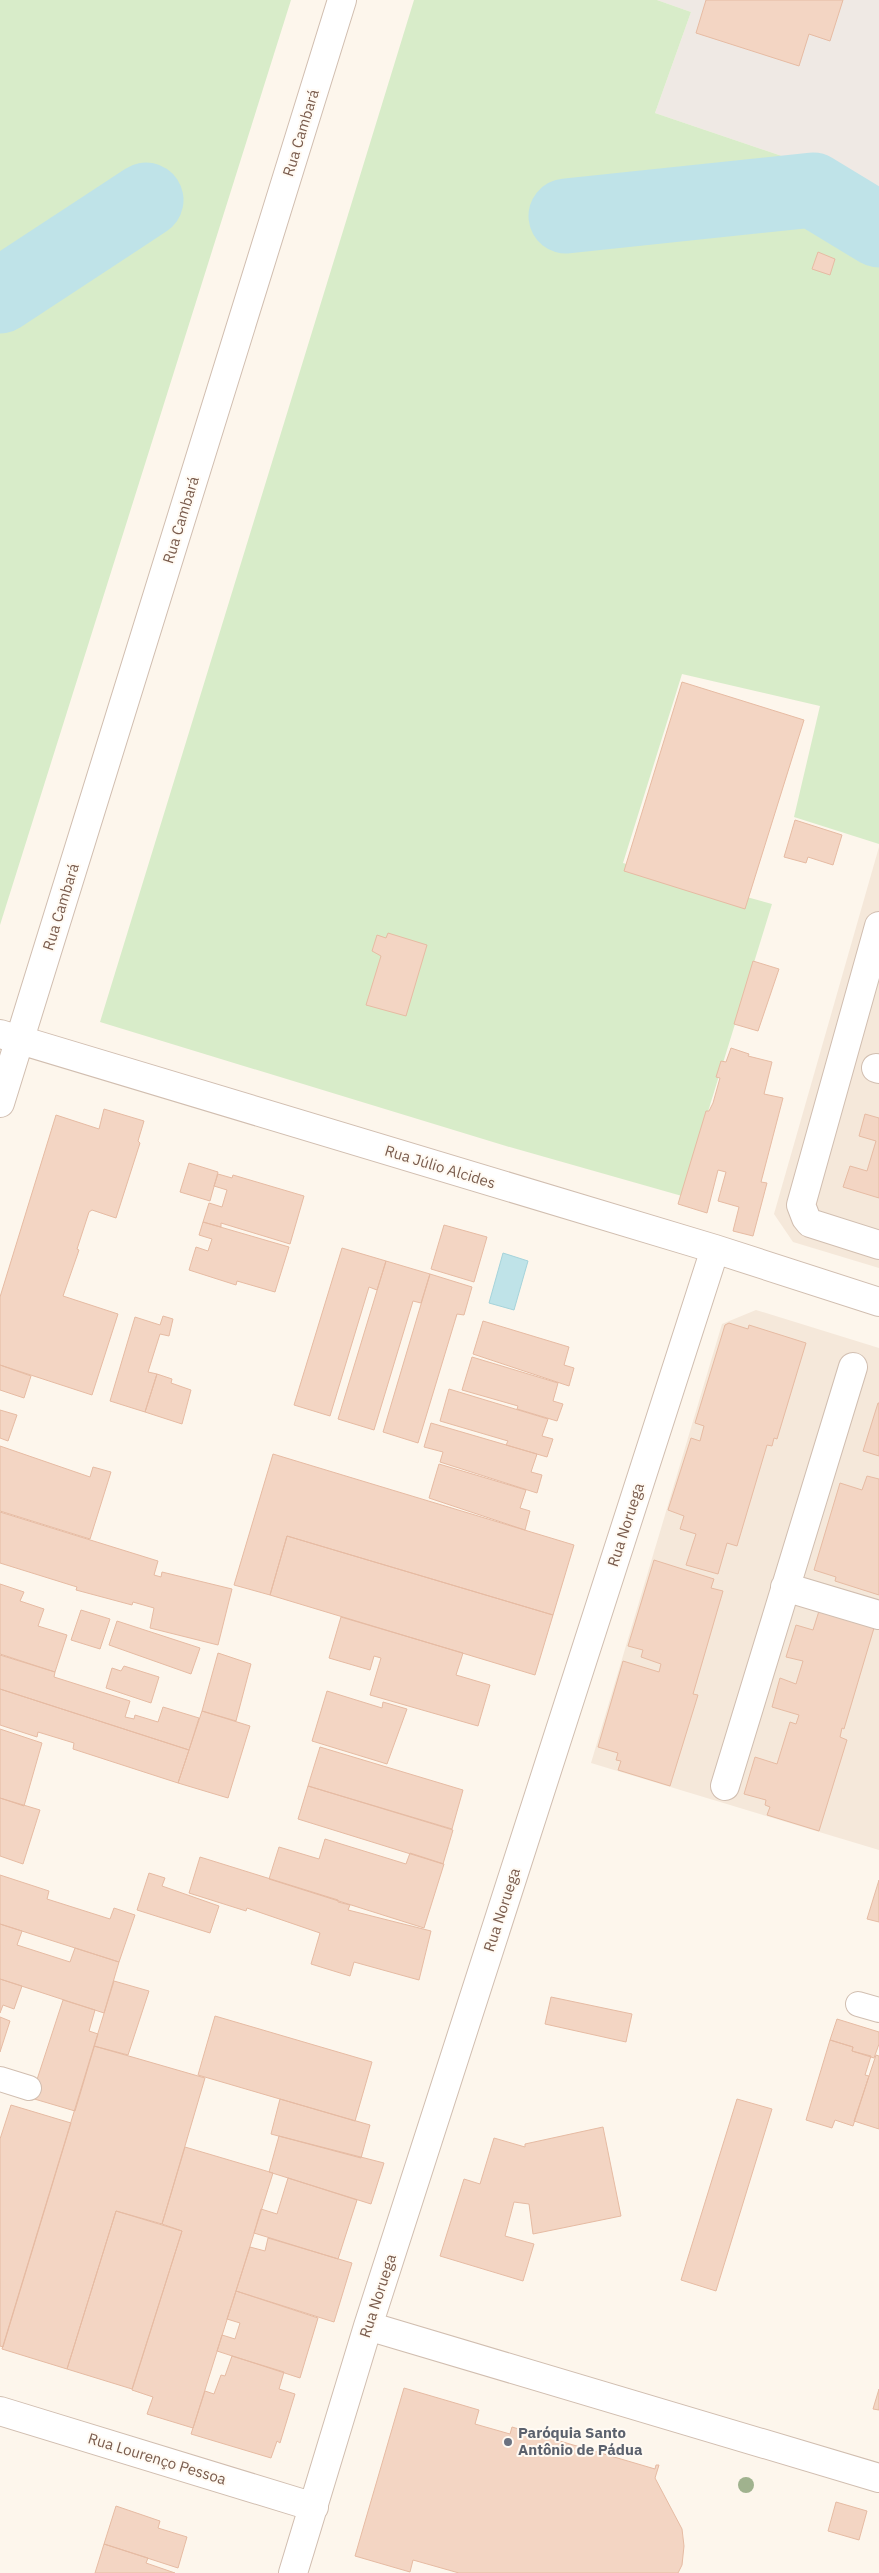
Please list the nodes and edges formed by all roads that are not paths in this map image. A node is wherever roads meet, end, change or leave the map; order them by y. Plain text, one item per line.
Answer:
1 (342, 0) edge
2 (879, 926) edge
3 (10, 1037) edge
4 (0, 1103) edge
5 (879, 1245) edge
6 (715, 1249) junction
7 (879, 1302) edge
8 (853, 1367) dead end
9 (785, 1587) junction
10 (879, 1615) edge
11 (724, 1786) dead end
12 (0, 2079) edge
13 (29, 2088) dead end
14 (368, 2326) junction
15 (0, 2411) edge
16 (879, 2478) edge
17 (314, 2507) junction
18 (293, 2573) edge

1 - 3 street, Rua Cambará
2 - 5 street
3 - 4 street, Rua Cambará
3 - 6 street, Rua Júlio Alcides
6 - 7 street, Rua Júlio Alcides
6 - 14 street, Rua Noruega
8 - 9 street
9 - 10 street
9 - 11 street
12 - 13 lane
14 - 16 street
14 - 17 street, Rua Noruega
15 - 17 street, Rua Lourenço Pessoa
17 - 18 street, Rua Noruega

